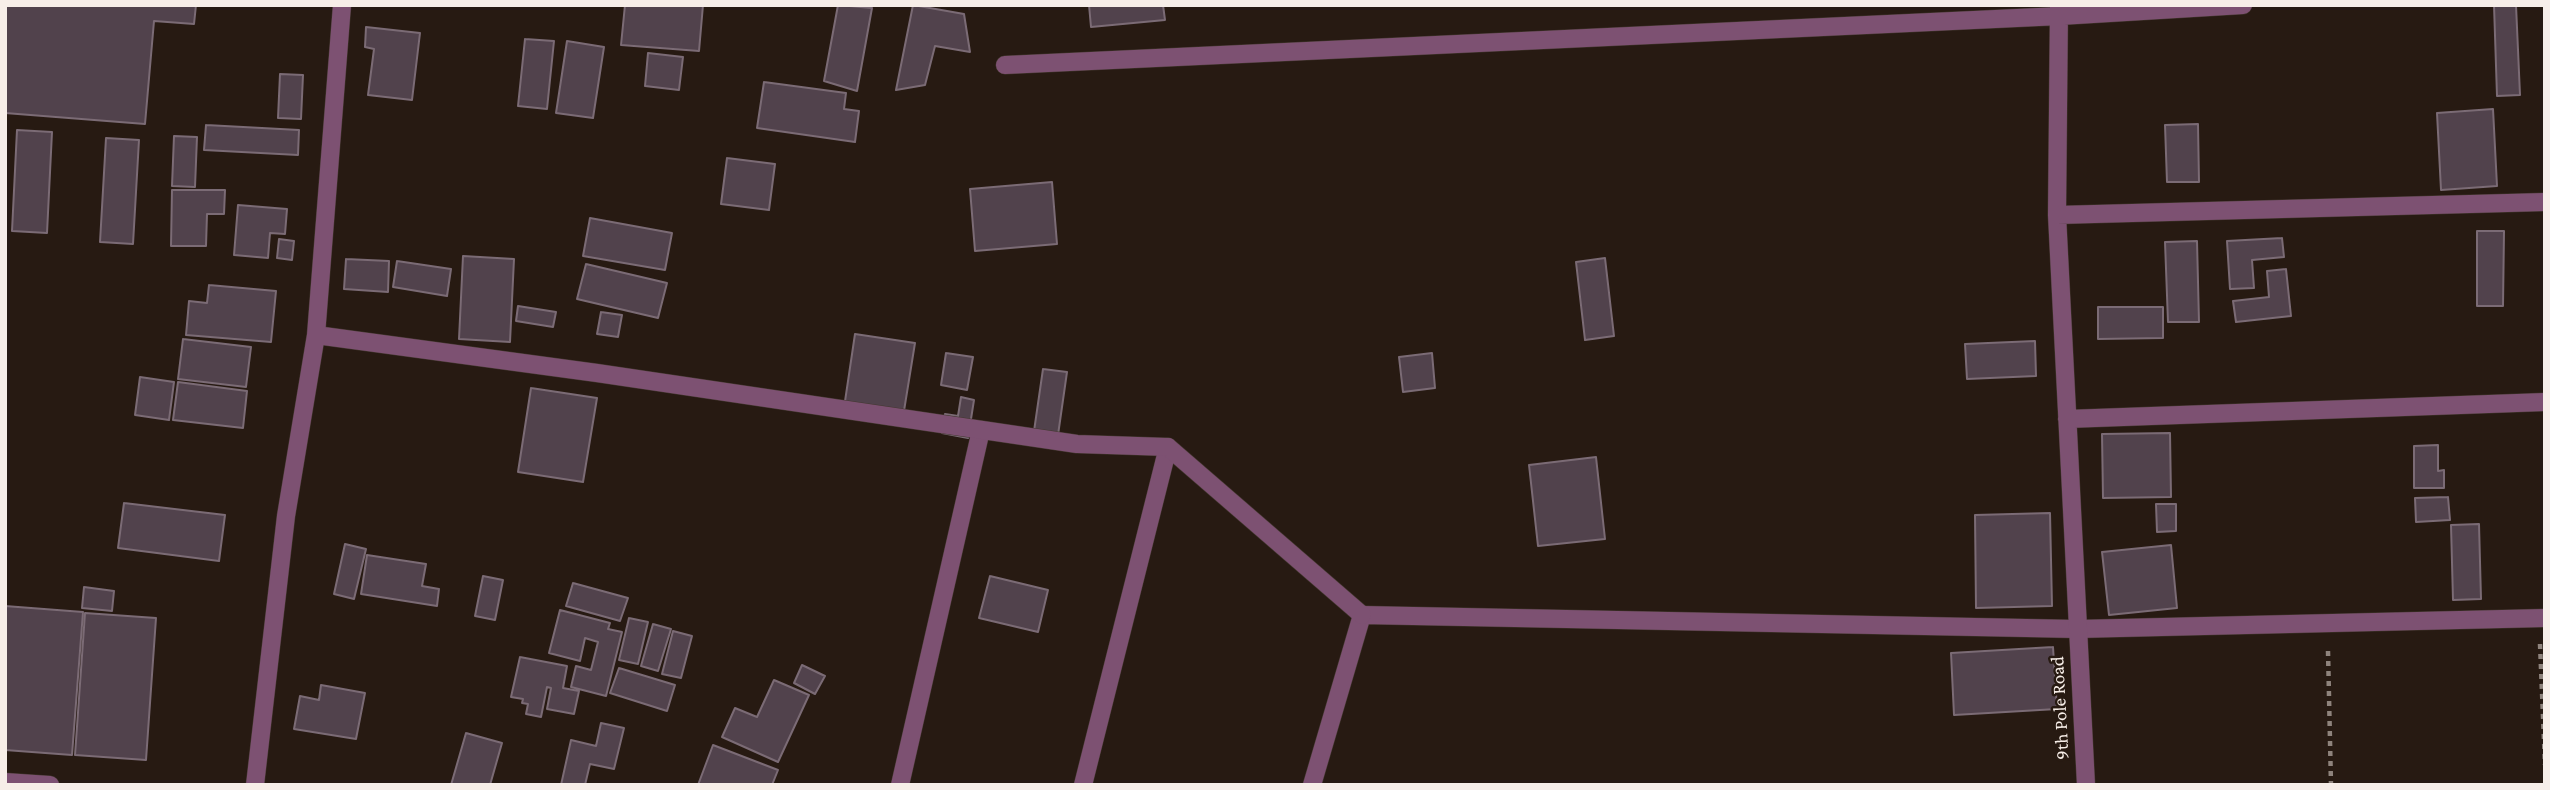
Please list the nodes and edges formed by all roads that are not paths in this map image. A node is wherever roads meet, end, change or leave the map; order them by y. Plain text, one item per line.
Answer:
1 (342, 5) edge
2 (2243, 5) edge
3 (2060, 11) edge
4 (1005, 65) dead end
5 (2545, 202) edge
6 (2057, 215) junction
7 (316, 335) junction
8 (2545, 402) edge
9 (2067, 419) junction
10 (981, 430) junction
11 (1168, 447) junction
12 (1362, 615) junction
13 (2542, 618) edge
14 (2077, 629) junction
15 (5, 782) edge
16 (50, 785) edge
17 (256, 785) edge
18 (900, 785) edge
19 (1083, 785) edge
20 (1312, 785) edge
21 (2086, 785) edge

1 - 7 street
2 - 3 street
3 - 4 street
3 - 6 street, 9th Pole Road
5 - 6 street
6 - 9 street, 9th Pole Road
7 - 10 street
7 - 17 street
8 - 9 street
9 - 14 street, 9th Pole Road
10 - 11 street
10 - 18 street
11 - 12 street
11 - 19 street
12 - 14 street
12 - 20 street
13 - 14 street
14 - 21 street, 9th Pole Road
15 - 16 street

